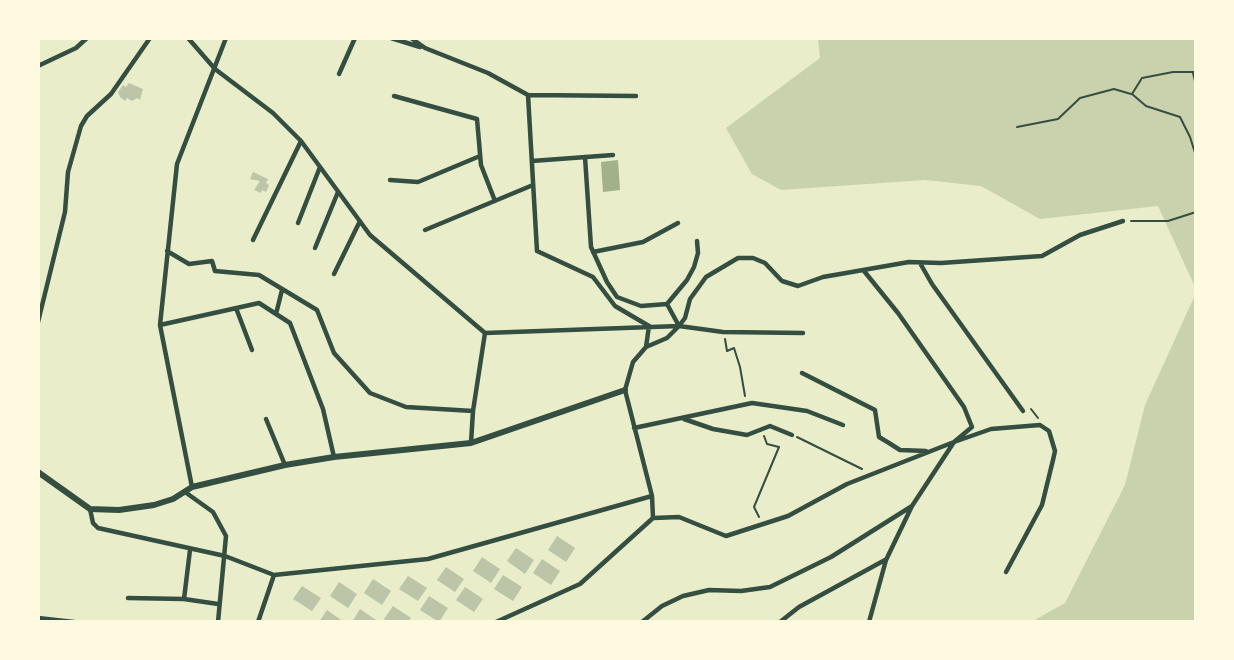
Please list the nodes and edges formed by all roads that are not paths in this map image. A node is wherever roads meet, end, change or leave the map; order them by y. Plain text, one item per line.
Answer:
1 (87, 38) edge
2 (150, 38) edge
3 (188, 38) edge
4 (226, 38) edge
5 (355, 38) edge
6 (391, 38) edge
7 (411, 38) edge
8 (425, 48) junction
9 (38, 66) edge
10 (215, 69) junction
11 (339, 74) dead end
12 (528, 95) junction
13 (394, 96) dead end
14 (636, 96) dead end
15 (301, 141) junction
16 (612, 155) dead end
17 (480, 156) junction
18 (585, 157) junction
19 (532, 161) junction
20 (320, 167) junction
21 (390, 180) dead end
22 (533, 185) junction
23 (338, 191) junction
24 (495, 201) junction
25 (360, 221) junction
26 (1123, 221) road end
27 (299, 223) dead end
28 (678, 223) dead end
29 (425, 230) dead end
30 (253, 240) dead end
31 (697, 241) dead end
32 (315, 248) dead end
33 (167, 251) junction
34 (593, 251) junction
35 (920, 262) junction
36 (864, 271) junction
37 (334, 274) dead end
38 (282, 290) junction
39 (667, 304) junction
40 (236, 308) junction
41 (276, 314) junction
42 (38, 322) edge
43 (160, 325) junction
44 (649, 326) junction
45 (679, 326) junction
46 (485, 333) junction
47 (803, 333) dead end
48 (646, 347) junction
49 (252, 350) dead end
50 (802, 373) dead end
51 (625, 390) junction
52 (473, 411) junction
53 (1023, 411) road end
54 (266, 419) dead end
55 (683, 419) junction
56 (843, 425) dead end
57 (634, 428) junction
58 (792, 435) road end
59 (954, 442) junction
60 (471, 443) junction
61 (930, 451) junction
62 (334, 457) junction
63 (285, 465) junction
64 (38, 472) edge
65 (191, 487) junction
66 (184, 491) junction
67 (652, 496) junction
68 (912, 506) junction
69 (90, 509) junction
70 (653, 518) junction
71 (190, 550) junction
72 (225, 556) junction
73 (886, 560) junction
74 (1006, 572) dead end
75 (274, 575) junction
76 (128, 598) dead end
77 (184, 598) junction
78 (218, 604) junction
79 (38, 618) edge
80 (74, 621) edge
81 (218, 621) edge
82 (257, 621) edge
83 (496, 621) edge
84 (642, 621) edge
85 (780, 621) edge
86 (869, 621) edge

1 - 9 street
2 - 42 street
3 - 10 street
4 - 10 street
5 - 11 street
6 - 8 street
7 - 8 street
8 - 12 street
10 - 15 street
10 - 33 street
12 - 14 street
12 - 19 street
13 - 17 street
15 - 20 street
15 - 30 street
16 - 18 street
17 - 21 street
17 - 24 street
18 - 19 street
18 - 34 street
19 - 22 street
20 - 23 street
20 - 27 street
22 - 24 street
22 - 44 street
23 - 25 street
23 - 32 street
24 - 29 street
25 - 37 street
25 - 46 street
26 - 35 street
28 - 34 street
31 - 39 street
33 - 38 street
33 - 43 street
34 - 39 street
35 - 36 street
35 - 53 street
36 - 45 street
36 - 59 street
38 - 41 street
38 - 52 street
39 - 45 street
40 - 41 street
40 - 43 street
40 - 49 street
41 - 62 street
43 - 65 street
44 - 45 street
44 - 46 street
44 - 48 street
45 - 47 street
45 - 48 street
46 - 52 street
48 - 51 street
50 - 61 street
51 - 57 street
51 - 60 street
52 - 60 street
54 - 63 street
55 - 56 street
55 - 57 street
55 - 58 street
57 - 67 street
59 - 61 street
59 - 68 street
59 - 74 street
60 - 62 street
61 - 70 street
62 - 63 street
63 - 65 street
64 - 69 street
65 - 66 street
66 - 69 street
66 - 72 street
67 - 70 street
67 - 75 street
68 - 73 street
68 - 84 street
69 - 71 street
70 - 83 street
71 - 72 street
71 - 77 street
72 - 75 street
72 - 78 street
73 - 85 street
73 - 86 street
75 - 82 street
76 - 77 street
77 - 78 street
78 - 81 street
79 - 80 street

